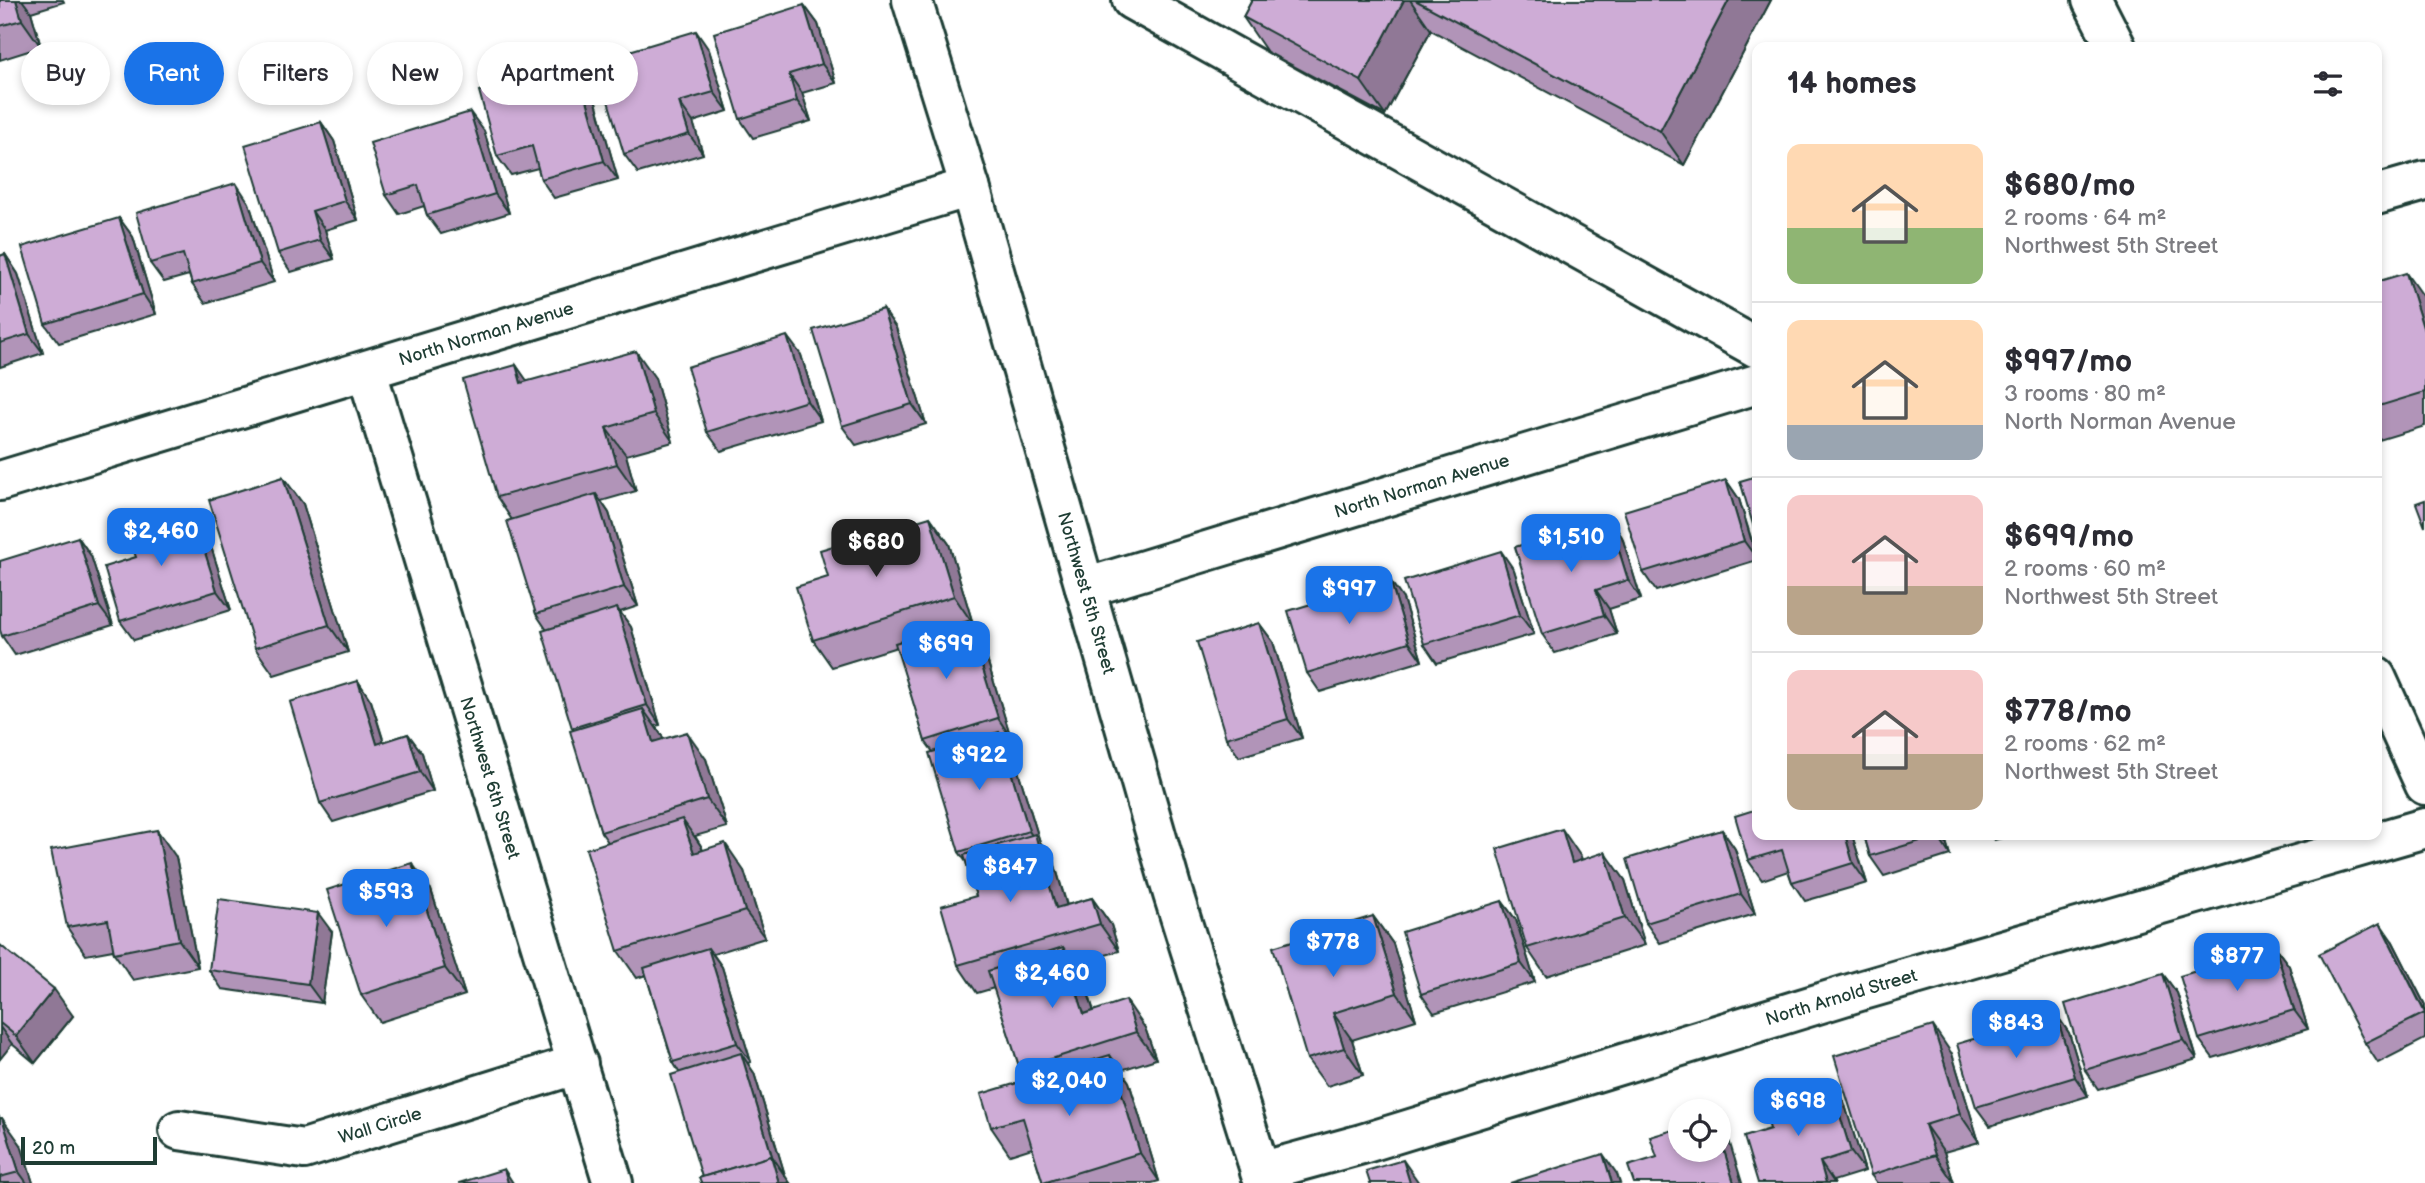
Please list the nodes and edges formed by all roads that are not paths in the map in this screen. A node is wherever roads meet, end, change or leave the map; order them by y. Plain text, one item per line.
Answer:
1 (912, 0) edge
2 (1132, 0) edge
3 (2092, 0) edge
4 (2113, 42) edge
5 (2425, 181) edge
6 (970, 187) junction
7 (2382, 193) edge
8 (1752, 345) edge
9 (367, 372) junction
10 (1752, 386) edge
11 (0, 481) edge
12 (1084, 588) junction
13 (2382, 690) edge
14 (2425, 785) edge
15 (2425, 828) edge
16 (578, 1064) junction
17 (179, 1130) dead end
18 (1262, 1178) edge
19 (613, 1183) edge

1 - 6 street, Northwest 5th Street
2 - 8 street
3 - 4 street
5 - 7 street
6 - 9 street, North Norman Avenue
6 - 12 street, Northwest 5th Street
9 - 11 street, North Norman Avenue
9 - 16 street, Northwest 6th Street
10 - 12 street, North Norman Avenue
12 - 18 street, Northwest 5th Street
13 - 14 street
15 - 18 street, North Arnold Street
16 - 17 street, Wall Circle
16 - 19 street, Northwest 6th Street

